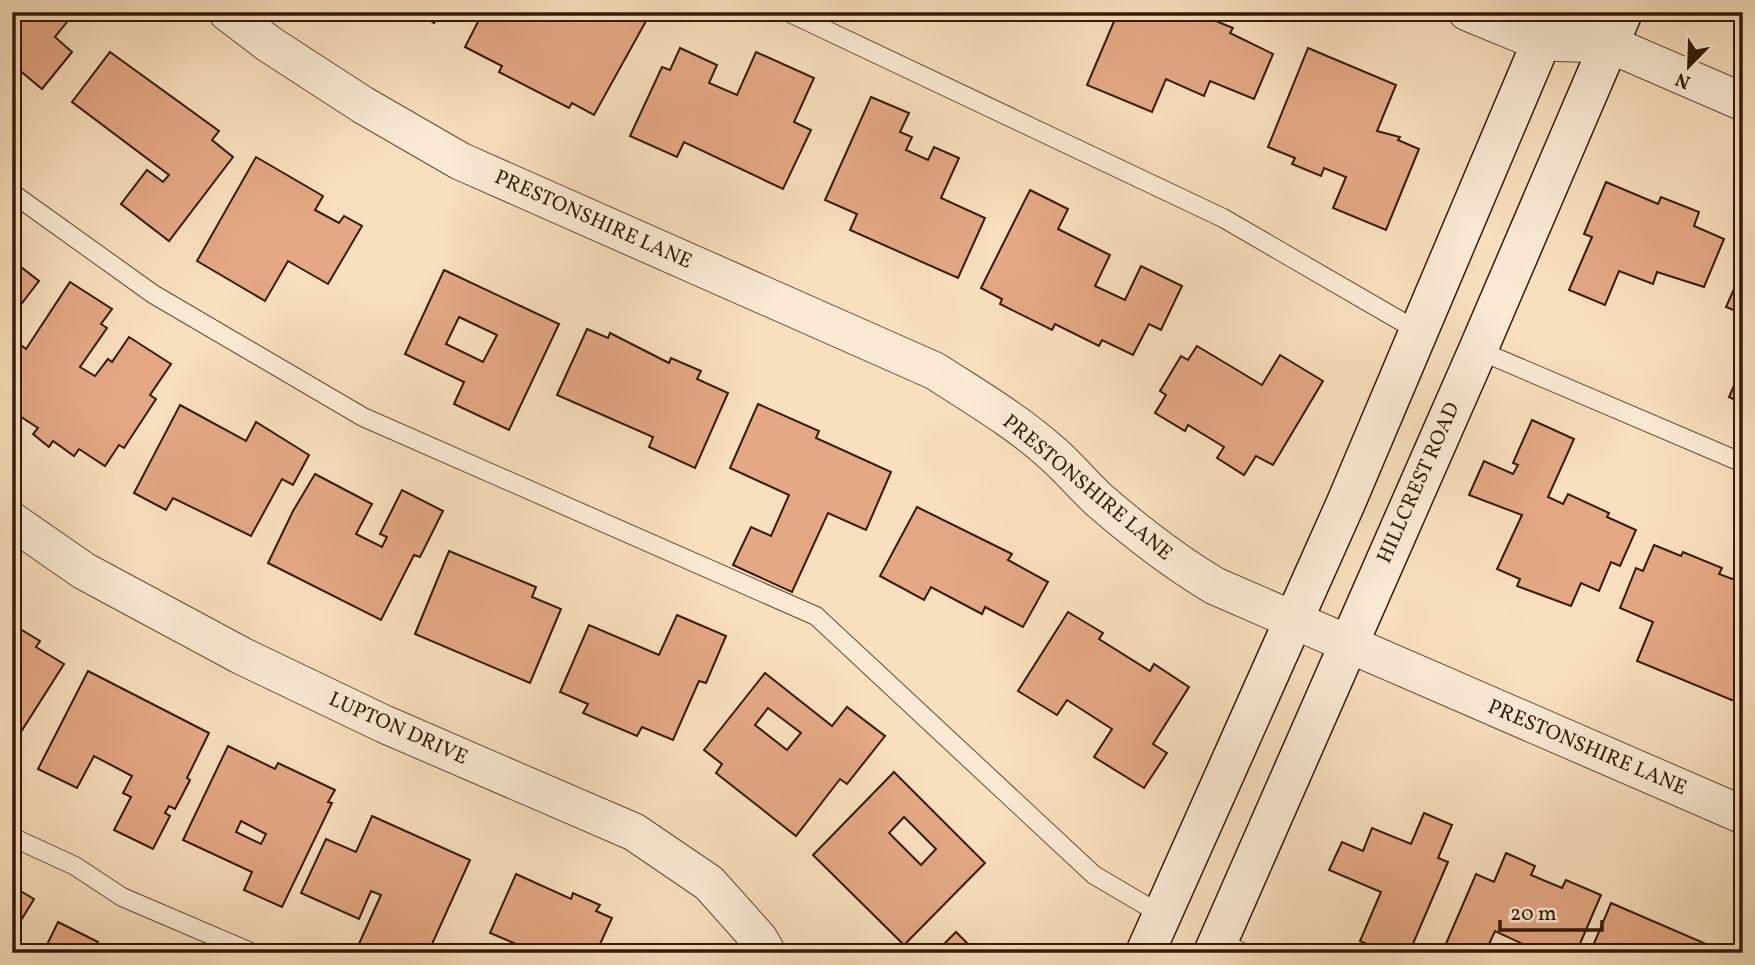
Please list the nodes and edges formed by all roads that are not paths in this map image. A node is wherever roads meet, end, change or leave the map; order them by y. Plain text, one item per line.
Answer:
1 (227, 12) edge
2 (788, 12) edge
3 (1467, 12) edge
4 (1576, 12) edge
5 (1547, 27) edge
6 (1616, 28) edge
7 (1743, 102) edge
8 (12, 193) edge
9 (1418, 331) junction
10 (1478, 350) junction
11 (1743, 464) edge
12 (12, 521) edge
13 (1291, 621) junction
14 (1347, 645) junction
15 (1743, 815) edge
16 (12, 837) edge
17 (1162, 915) junction
18 (1225, 949) edge
19 (253, 953) edge
20 (767, 953) edge
21 (1145, 953) edge

1 - 13 street, PRESTONSHIRE LANE
2 - 9 lane
3 - 5 street
4 - 6 street
5 - 6 street
5 - 9 main road
6 - 7 street
6 - 10 main road, HILLCREST ROAD
8 - 17 lane
9 - 13 main road
10 - 11 lane
10 - 14 main road, HILLCREST ROAD
12 - 20 street, LUPTON DRIVE
13 - 14 street, PRESTONSHIRE LANE
13 - 17 main road
14 - 15 street, PRESTONSHIRE LANE
14 - 18 main road, HILLCREST ROAD
16 - 19 lane
17 - 21 main road

